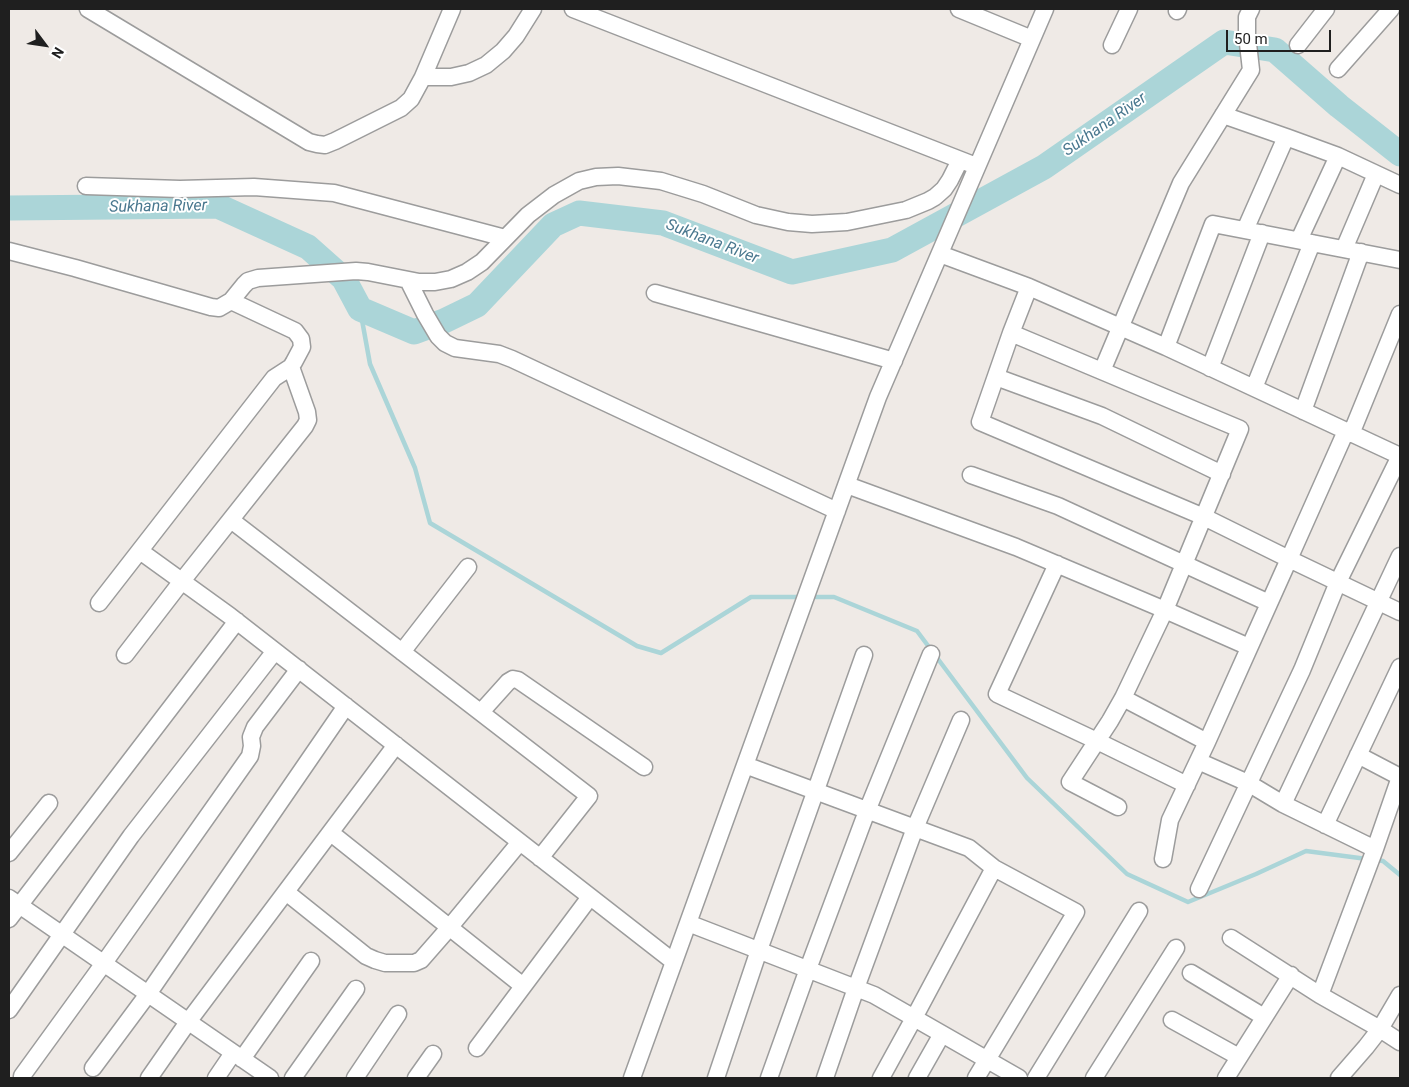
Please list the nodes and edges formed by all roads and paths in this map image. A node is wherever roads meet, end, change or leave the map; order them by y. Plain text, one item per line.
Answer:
1 (88, 9) edge
2 (452, 9) edge
3 (533, 9) edge
4 (573, 9) edge
5 (959, 9) edge
6 (1045, 9) edge
7 (1129, 9) edge
8 (1251, 9) edge
9 (1326, 9) edge
10 (1392, 9) edge
11 (1032, 39) junction
12 (1112, 45) dead end
13 (1298, 45) dead end
14 (1338, 69) dead end
15 (423, 77) junction
16 (1223, 115) junction
17 (1286, 137) junction
18 (1338, 156) junction
19 (960, 160) junction
20 (978, 166) junction
21 (1376, 174) junction
22 (1400, 185) edge
23 (86, 186) dead end
24 (1245, 230) junction
25 (1262, 233) junction
26 (505, 238) junction
27 (1305, 242) junction
28 (1344, 249) junction
29 (9, 251) edge
30 (1361, 252) junction
31 (940, 254) junction
32 (1400, 260) edge
33 (408, 280) junction
34 (1029, 287) junction
35 (655, 292) dead end
36 (231, 301) junction
37 (1400, 314) edge
38 (1120, 328) junction
39 (1011, 334) junction
40 (1166, 347) junction
41 (894, 361) junction
42 (291, 367) junction
43 (1210, 368) junction
44 (1102, 371) junction
45 (996, 377) junction
46 (1254, 388) junction
47 (1304, 411) junction
48 (1349, 432) junction
49 (1400, 456) edge
50 (1222, 474) junction
51 (971, 475) dead end
52 (847, 484) junction
53 (837, 511) junction
54 (1204, 517) junction
55 (231, 520) junction
56 (140, 551) junction
57 (1400, 556) edge
58 (1289, 559) junction
59 (1184, 563) junction
60 (1057, 564) junction
61 (468, 567) dead end
62 (182, 581) junction
63 (1338, 582) junction
64 (1379, 602) junction
65 (99, 603) dead end
66 (1269, 603) junction
67 (1165, 610) junction
68 (1400, 612) edge
69 (237, 621) junction
70 (1250, 647) junction
71 (275, 651) junction
72 (402, 652) junction
73 (931, 654) dead end
74 (125, 655) dead end
75 (864, 655) dead end
76 (1400, 667) edge
77 (299, 670) junction
78 (1123, 698) junction
79 (346, 706) junction
80 (481, 712) junction
81 (961, 720) dead end
82 (1097, 741) junction
83 (1207, 742) junction
84 (396, 745) junction
85 (1358, 755) junction
86 (1198, 761) junction
87 (745, 766) junction
88 (644, 767) dead end
89 (1400, 777) edge
90 (1248, 783) junction
91 (1187, 785) junction
92 (816, 792) junction
93 (49, 803) dead end
94 (1284, 804) junction
95 (1118, 807) dead end
96 (867, 811) junction
97 (1325, 825) junction
98 (915, 828) junction
99 (330, 833) junction
100 (520, 842) junction
101 (1375, 849) junction
102 (9, 853) edge
103 (540, 858) junction
104 (1163, 859) dead end
105 (994, 868) junction
106 (1199, 889) dead end
107 (286, 892) junction
108 (590, 896) junction
109 (14, 901) edge
110 (1139, 911) dead end
111 (9, 920) edge
112 (688, 923) junction
113 (449, 928) junction
114 (62, 934) junction
115 (1231, 938) dead end
116 (1176, 948) dead end
117 (759, 950) junction
118 (311, 961) dead end
119 (674, 962) junction
120 (104, 963) junction
121 (808, 969) junction
122 (1192, 973) dead end
123 (1291, 975) junction
124 (523, 986) junction
125 (856, 988) junction
126 (356, 989) dead end
127 (148, 994) junction
128 (1320, 995) junction
129 (1400, 995) edge
130 (9, 1010) edge
131 (398, 1014) dead end
132 (1264, 1017) junction
133 (914, 1018) junction
134 (1172, 1020) dead end
135 (188, 1022) junction
136 (1380, 1029) junction
137 (942, 1034) junction
138 (1400, 1042) edge
139 (477, 1048) dead end
140 (433, 1054) dead end
141 (238, 1056) junction
142 (1239, 1058) junction
143 (987, 1060) junction
144 (93, 1068) dead end
145 (18, 1074) edge
146 (149, 1078) edge
147 (216, 1078) edge
148 (270, 1078) edge
149 (293, 1078) edge
150 (355, 1078) edge
151 (416, 1078) edge
152 (632, 1078) edge
153 (716, 1078) edge
154 (769, 1078) edge
155 (825, 1078) edge
156 (881, 1078) edge
157 (917, 1078) edge
158 (976, 1078) edge
159 (1019, 1078) edge
160 (1036, 1078) edge
161 (1094, 1078) edge
162 (1226, 1078) edge
163 (1339, 1078) edge

1 - 15 street
2 - 15 street
3 - 15 street
4 - 19 street
5 - 11 street
6 - 11 street
7 - 12 street
8 - 16 street
9 - 13 street
10 - 14 street
11 - 20 street
16 - 17 street
16 - 38 street
17 - 18 street
17 - 24 street
18 - 21 street
18 - 27 street
19 - 20 street
19 - 26 street
20 - 31 street
21 - 22 street
21 - 28 street
23 - 26 street
24 - 25 street
24 - 40 street
25 - 27 street
25 - 43 street
26 - 33 street
27 - 28 street
27 - 46 street
28 - 30 street
29 - 36 street
30 - 32 street
30 - 47 street
31 - 34 street
31 - 41 street
33 - 36 street
33 - 53 street
34 - 38 street
34 - 39 street
35 - 41 street
36 - 42 street
37 - 48 street
38 - 40 street
38 - 44 street
39 - 44 street
39 - 45 street
40 - 43 street
41 - 52 street
42 - 55 street
42 - 56 street
43 - 46 street
44 - 50 street
45 - 50 street
45 - 54 street
46 - 47 street
47 - 48 street
48 - 49 street
48 - 58 street
49 - 63 street
50 - 54 street
51 - 59 street
52 - 53 street
52 - 60 street
53 - 87 street
54 - 58 street
54 - 59 street
55 - 62 street
55 - 72 street
56 - 62 street
56 - 65 street
57 - 64 street
58 - 63 street
58 - 66 street
59 - 66 street
59 - 67 street
60 - 67 street
60 - 82 street
61 - 72 street
62 - 69 street
62 - 74 street
63 - 64 street
63 - 90 street
64 - 68 street
64 - 94 street
66 - 70 street
67 - 70 street
67 - 78 street
69 - 71 street
69 - 109 street
70 - 83 street
71 - 77 street
71 - 114 street
72 - 80 street
73 - 96 street
75 - 92 street
76 - 85 street
77 - 79 street
77 - 120 street
78 - 82 street
78 - 83 street
79 - 84 street
79 - 127 street
80 - 88 street
80 - 103 street
81 - 98 street
82 - 91 street
82 - 95 street
83 - 86 street
84 - 99 street
84 - 100 street
85 - 89 street
85 - 97 street
86 - 90 street
86 - 91 street
87 - 92 street
87 - 112 street
89 - 101 street
90 - 94 street
90 - 106 street
91 - 104 street
92 - 96 street
92 - 117 street
93 - 102 street
94 - 97 street
96 - 98 street
96 - 121 street
97 - 101 street
98 - 105 street
98 - 125 street
99 - 107 street
99 - 113 street
100 - 103 street
100 - 113 street
101 - 128 street
103 - 108 street
105 - 133 street
105 - 143 street
107 - 113 street
107 - 135 street
108 - 119 street
108 - 124 street
109 - 111 street
109 - 114 street
110 - 160 street
112 - 117 street
112 - 119 street
113 - 124 street
114 - 120 street
114 - 130 street
115 - 123 street
116 - 161 street
117 - 121 street
117 - 153 street
118 - 141 street
119 - 152 street
120 - 127 street
120 - 145 street
121 - 125 street
121 - 154 street
122 - 132 street
123 - 128 street
123 - 132 street
124 - 139 street
125 - 133 street
125 - 155 street
126 - 149 street
127 - 135 street
127 - 144 street
128 - 136 street
129 - 136 street
131 - 150 street
132 - 142 street
133 - 137 street
133 - 156 street
134 - 142 street
135 - 141 street
135 - 146 street
136 - 138 street
136 - 163 street
137 - 143 street
137 - 157 street
140 - 151 street
141 - 147 street
141 - 148 street
142 - 162 street
143 - 158 street
143 - 159 street

